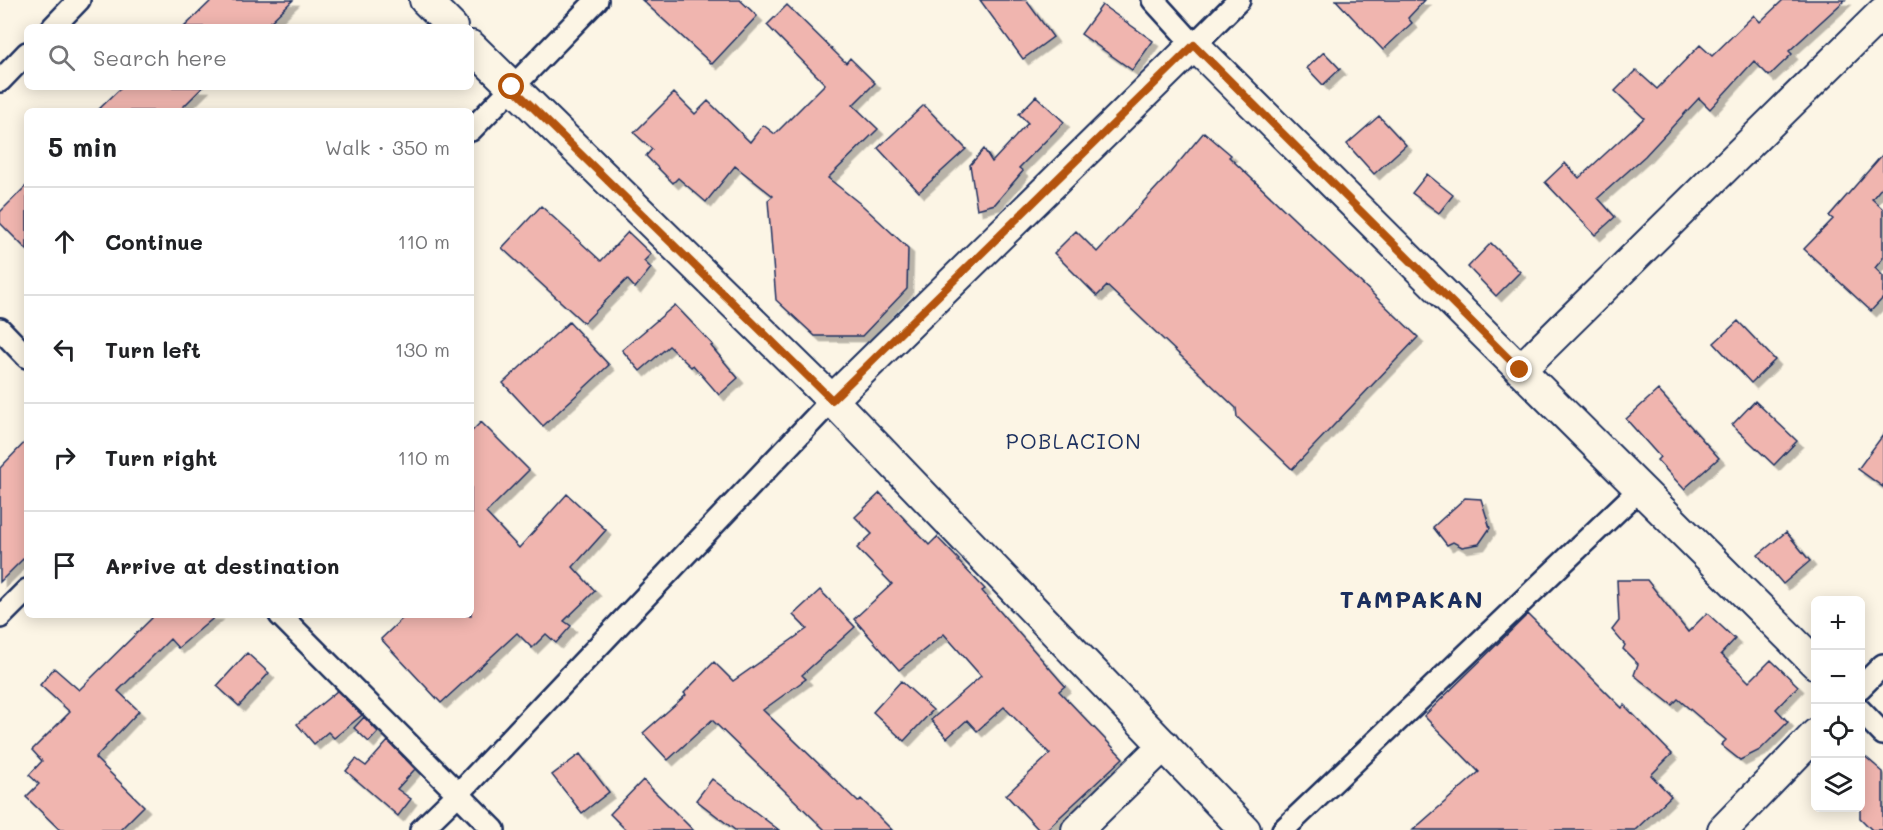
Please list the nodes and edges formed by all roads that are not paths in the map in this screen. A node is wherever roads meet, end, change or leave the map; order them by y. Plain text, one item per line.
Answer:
1 (79, 0) edge
2 (425, 0) edge
3 (597, 0) edge
4 (1153, 0) edge
5 (1239, 0) edge
6 (1883, 12) edge
7 (56, 24) edge
8 (449, 24) edge
9 (1194, 45) junction
10 (474, 49) edge
11 (24, 56) edge
12 (0, 81) edge
13 (512, 87) junction
14 (474, 127) edge
15 (0, 329) edge
16 (24, 354) edge
17 (1520, 370) junction
18 (832, 400) junction
19 (1640, 489) junction
20 (24, 593) edge
21 (0, 617) edge
22 (283, 618) edge
23 (1811, 660) edge
24 (1883, 665) edge
25 (1865, 683) edge
26 (1865, 715) edge
27 (1883, 734) edge
28 (1811, 738) edge
29 (1164, 745) junction
30 (459, 793) junction
31 (421, 830) edge
32 (494, 830) edge
33 (1077, 830) edge
34 (1245, 830) edge
35 (1283, 830) edge
36 (1723, 830) edge

1 - 7 street
2 - 8 main road
3 - 13 street
4 - 9 street
5 - 9 street
6 - 17 main road
9 - 17 main road
9 - 18 main road
10 - 13 main road
11 - 12 street
13 - 14 street
13 - 18 main road
15 - 16 street
17 - 19 main road
18 - 29 main road
18 - 30 street
19 - 23 main road
19 - 35 street
20 - 21 street
22 - 30 street
24 - 25 street
26 - 27 street
28 - 36 main road
29 - 33 main road
29 - 34 main road
30 - 31 street
30 - 32 street

